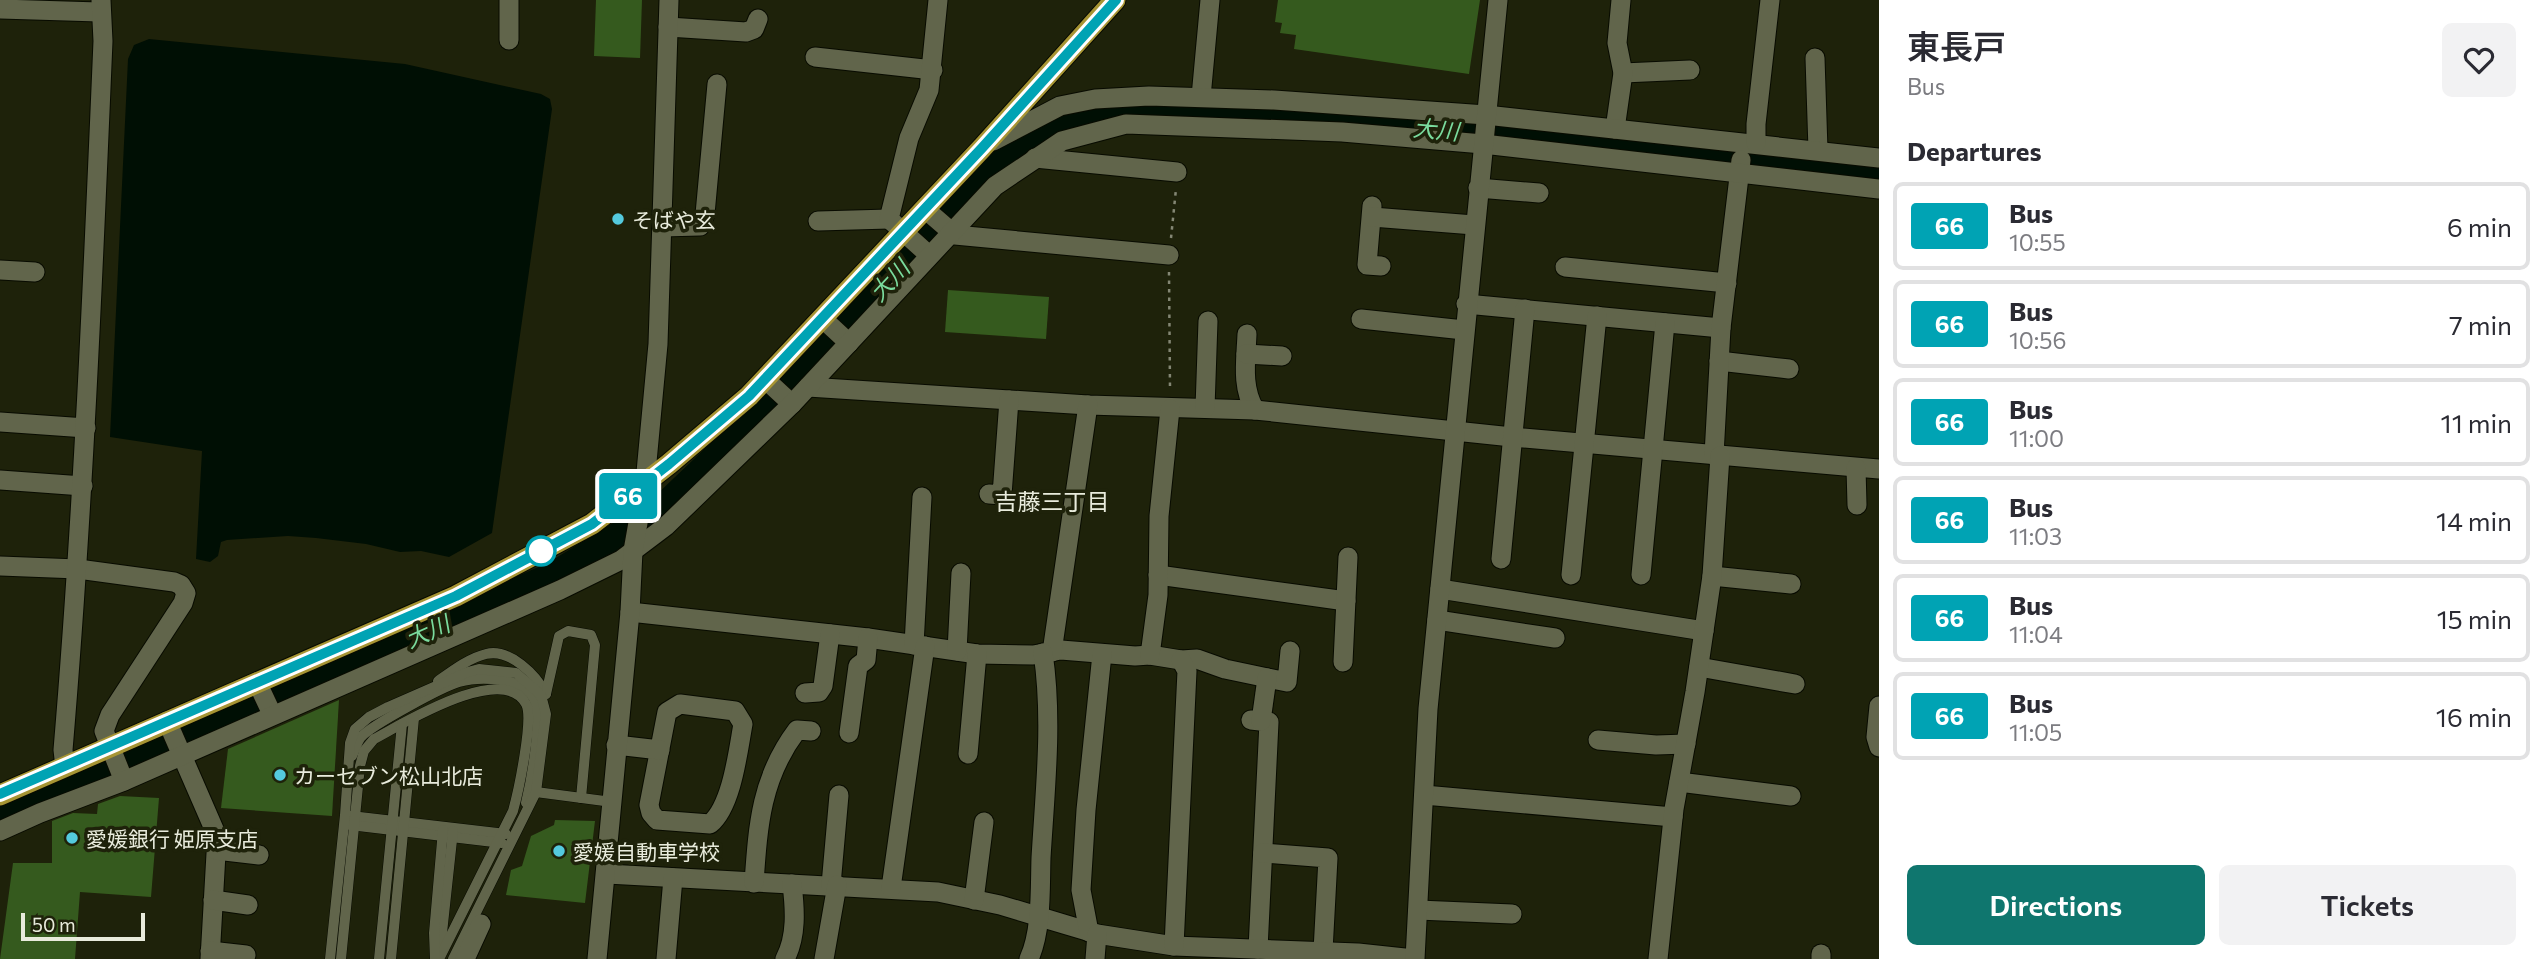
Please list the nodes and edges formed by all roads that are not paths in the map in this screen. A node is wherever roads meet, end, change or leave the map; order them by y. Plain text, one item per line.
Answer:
1 (509, 0) edge
2 (669, 0) edge
3 (938, 0) edge
4 (1115, 0) edge
5 (1210, 0) edge
6 (1498, 0) edge
7 (1621, 0) edge
8 (1770, 0) edge
9 (7, 6) edge
10 (100, 6) edge
11 (758, 19) dead end
12 (668, 27) junction
13 (509, 40) dead end
14 (815, 57) dead end
15 (1815, 58) dead end
16 (1690, 70) dead end
17 (933, 71) junction
18 (1623, 73) junction
19 (717, 84) dead end
20 (1201, 97) junction
21 (1052, 103) junction
22 (1486, 115) junction
23 (1615, 129) junction
24 (1062, 141) junction
25 (1483, 144) junction
26 (982, 148) junction
27 (1818, 150) junction
28 (1744, 154) junction
29 (1035, 158) junction
30 (1879, 158) edge
31 (1177, 172) dead end
32 (1478, 188) junction
33 (1879, 189) edge
34 (1539, 193) dead end
35 (818, 221) dead end
36 (939, 222) junction
37 (1474, 225) junction
38 (662, 227) junction
39 (912, 240) junction
40 (1169, 255) dead end
41 (1381, 267) dead end
42 (1565, 267) dead end
43 (0, 270) edge
44 (35, 272) dead end
45 (1727, 283) junction
46 (1466, 304) junction
47 (1525, 309) junction
48 (1597, 316) junction
49 (1362, 319) dead end
50 (1208, 321) dead end
51 (1665, 323) junction
52 (1721, 328) junction
53 (1464, 330) junction
54 (837, 332) junction
55 (1282, 356) dead end
56 (1720, 361) junction
57 (1789, 369) dead end
58 (808, 387) junction
59 (780, 393) junction
60 (1009, 400) junction
61 (1088, 405) junction
62 (1205, 408) junction
63 (1170, 409) junction
64 (1255, 410) junction
65 (0, 422) edge
66 (86, 428) junction
67 (1455, 431) junction
68 (1512, 437) junction
69 (1584, 443) junction
70 (1653, 450) junction
71 (1717, 455) junction
72 (1856, 468) junction
73 (1879, 469) edge
74 (0, 481) edge
75 (645, 483) junction
76 (83, 486) junction
77 (989, 494) dead end
78 (922, 497) dead end
79 (1857, 505) dead end
80 (633, 551) junction
81 (1348, 557) dead end
82 (1501, 559) dead end
83 (0, 566) edge
84 (78, 569) junction
85 (961, 573) dead end
86 (1158, 575) junction
87 (1571, 575) dead end
88 (1641, 575) dead end
89 (1712, 576) junction
90 (1790, 583) dead end
91 (1440, 589) junction
92 (1346, 601) junction
93 (630, 612) junction
94 (1437, 620) junction
95 (1704, 631) junction
96 (830, 634) junction
97 (868, 638) junction
98 (1555, 638) dead end
99 (920, 645) junction
100 (957, 651) junction
101 (1048, 652) junction
102 (1290, 652) dead end
103 (977, 653) junction
104 (1102, 654) junction
105 (1150, 655) junction
106 (1181, 660) junction
107 (1700, 661) junction
108 (1343, 662) dead end
109 (1267, 678) junction
110 (1794, 678) dead end
111 (430, 688) junction
112 (805, 693) dead end
113 (546, 694) junction
114 (265, 700) junction
115 (1879, 706) edge
116 (546, 714) junction
117 (414, 718) junction
118 (402, 724) junction
119 (811, 731) dead end
120 (849, 733) dead end
121 (176, 739) junction
122 (1598, 740) dead end
123 (1686, 744) junction
124 (616, 745) junction
125 (1879, 747) edge
126 (660, 750) junction
127 (968, 754) dead end
128 (351, 759) junction
129 (117, 765) junction
130 (65, 766) junction
131 (1679, 782) junction
132 (536, 792) junction
133 (0, 794) edge
134 (839, 795) dead end
135 (1424, 795) junction
136 (1791, 796) dead end
137 (581, 797) junction
138 (34, 800) junction
139 (612, 802) junction
140 (523, 817) junction
141 (1673, 817) junction
142 (350, 820) junction
143 (984, 822) dead end
144 (392, 825) junction
145 (404, 826) junction
146 (0, 831) edge
147 (448, 831) junction
148 (500, 837) junction
149 (510, 842) junction
150 (216, 850) junction
151 (1263, 853) junction
152 (259, 855) dead end
153 (607, 874) junction
154 (673, 878) junction
155 (754, 883) junction
156 (792, 884) junction
157 (834, 885) junction
158 (891, 888) junction
159 (213, 900) junction
160 (974, 900) junction
161 (248, 905) dead end
162 (1418, 910) junction
163 (1512, 914) dead end
164 (1037, 916) junction
165 (481, 924) dead end
166 (1093, 933) junction
167 (1174, 946) junction
168 (1258, 949) junction
169 (1323, 951) junction
170 (1210, 953) edge
171 (210, 955) edge
172 (246, 955) dead end
173 (439, 956) edge
174 (457, 958) edge
175 (330, 959) edge
176 (341, 959) edge
177 (379, 959) edge
178 (391, 959) edge
179 (597, 959) edge
180 (666, 959) edge
181 (785, 959) edge
182 (824, 959) edge
183 (1029, 959) edge
184 (1095, 959) edge
185 (1415, 959) edge
186 (1658, 959) edge

1 - 13 street
2 - 12 street
3 - 17 street
4 - 21 highway
5 - 20 street
6 - 22 street
7 - 18 street
8 - 28 street
9 - 10 street
10 - 66 street
11 - 12 street
12 - 38 street
14 - 17 street
15 - 27 street
16 - 18 street
17 - 39 street
18 - 23 street
19 - 38 street
20 - 21 street
20 - 22 street
21 - 24 street
21 - 26 highway
21 - 26 street
22 - 23 street
22 - 25 street
23 - 28 street
24 - 25 street
24 - 29 street
25 - 28 street
25 - 32 street
26 - 36 highway
27 - 28 street
27 - 30 street
28 - 33 street
28 - 45 street
29 - 31 street
29 - 36 street
32 - 34 street
32 - 37 street
35 - 39 street
36 - 39 highway
36 - 39 street
36 - 40 street
37 - 41 street
37 - 46 street
38 - 75 street
39 - 54 highway
39 - 54 street
42 - 45 street
43 - 44 street
45 - 52 street
46 - 47 street
46 - 53 street
47 - 48 street
47 - 68 street
48 - 51 street
48 - 69 street
49 - 53 street
50 - 62 street
51 - 52 street
51 - 70 street
52 - 56 street
53 - 67 street
54 - 58 street
54 - 59 highway
55 - 64 street
56 - 57 street
56 - 71 street
58 - 59 street
58 - 60 street
59 - 75 highway
59 - 80 street
60 - 61 street
60 - 77 street
61 - 63 street
61 - 101 street
62 - 63 street
62 - 64 street
63 - 86 street
64 - 67 street
65 - 66 street
66 - 76 street
67 - 68 street
67 - 91 street
68 - 69 street
68 - 82 street
69 - 70 street
69 - 87 street
70 - 71 street
70 - 88 street
71 - 72 street
71 - 89 street
72 - 73 street
72 - 79 street
74 - 76 street
75 - 80 street
75 - 114 highway
76 - 84 street
78 - 99 street
80 - 93 street
80 - 114 street
81 - 92 street
83 - 84 street
84 - 129 street
84 - 130 street
85 - 100 street
86 - 92 street
86 - 105 street
89 - 90 street
89 - 95 street
91 - 94 street
91 - 95 street
92 - 108 street
93 - 96 street
93 - 124 street
94 - 98 street
94 - 135 street
95 - 107 street
96 - 97 street
96 - 112 street
97 - 99 street
97 - 120 street
99 - 100 street
99 - 158 street
100 - 103 street
101 - 103 street
101 - 104 street
101 - 164 street
102 - 109 street
103 - 127 street
104 - 105 street
104 - 166 street
105 - 106 street
106 - 109 street
106 - 167 street
107 - 110 street
107 - 123 street
109 - 151 street
111 - 113 lane
111 - 116 lane
111 - 128 lane
113 - 116 lane
113 - 137 lane
114 - 121 highway
114 - 121 street
115 - 125 street
116 - 132 lane
117 - 118 lane
117 - 145 lane
117 - 148 lane
118 - 142 lane
118 - 144 lane
119 - 155 street
121 - 129 highway
121 - 129 street
121 - 150 street
122 - 123 street
123 - 131 street
124 - 126 street
124 - 139 street
126 - 126 street
128 - 140 lane
128 - 142 lane
129 - 130 highway
129 - 138 street
130 - 138 highway
131 - 136 street
131 - 141 street
132 - 137 lane
132 - 140 lane
133 - 138 highway
134 - 157 street
135 - 141 street
135 - 162 street
137 - 139 lane
138 - 146 street
139 - 153 street
140 - 149 lane
141 - 186 street
142 - 144 lane
142 - 175 lane
142 - 176 lane
143 - 160 street
144 - 145 lane
144 - 177 lane
145 - 147 lane
145 - 178 lane
147 - 148 lane
147 - 173 lane
148 - 149 lane
148 - 173 lane
149 - 174 lane
150 - 152 street
150 - 159 street
151 - 168 street
151 - 169 street
153 - 154 street
153 - 179 street
154 - 155 street
154 - 180 street
155 - 156 street
156 - 157 street
156 - 181 street
157 - 158 street
157 - 182 street
158 - 160 street
159 - 161 street
159 - 171 street
160 - 164 street
162 - 163 street
162 - 185 street
164 - 166 street
164 - 183 street
165 - 174 street
166 - 167 street
166 - 184 street
167 - 170 street
168 - 169 street
168 - 170 street
169 - 185 street
171 - 172 street
173 - 174 lane

